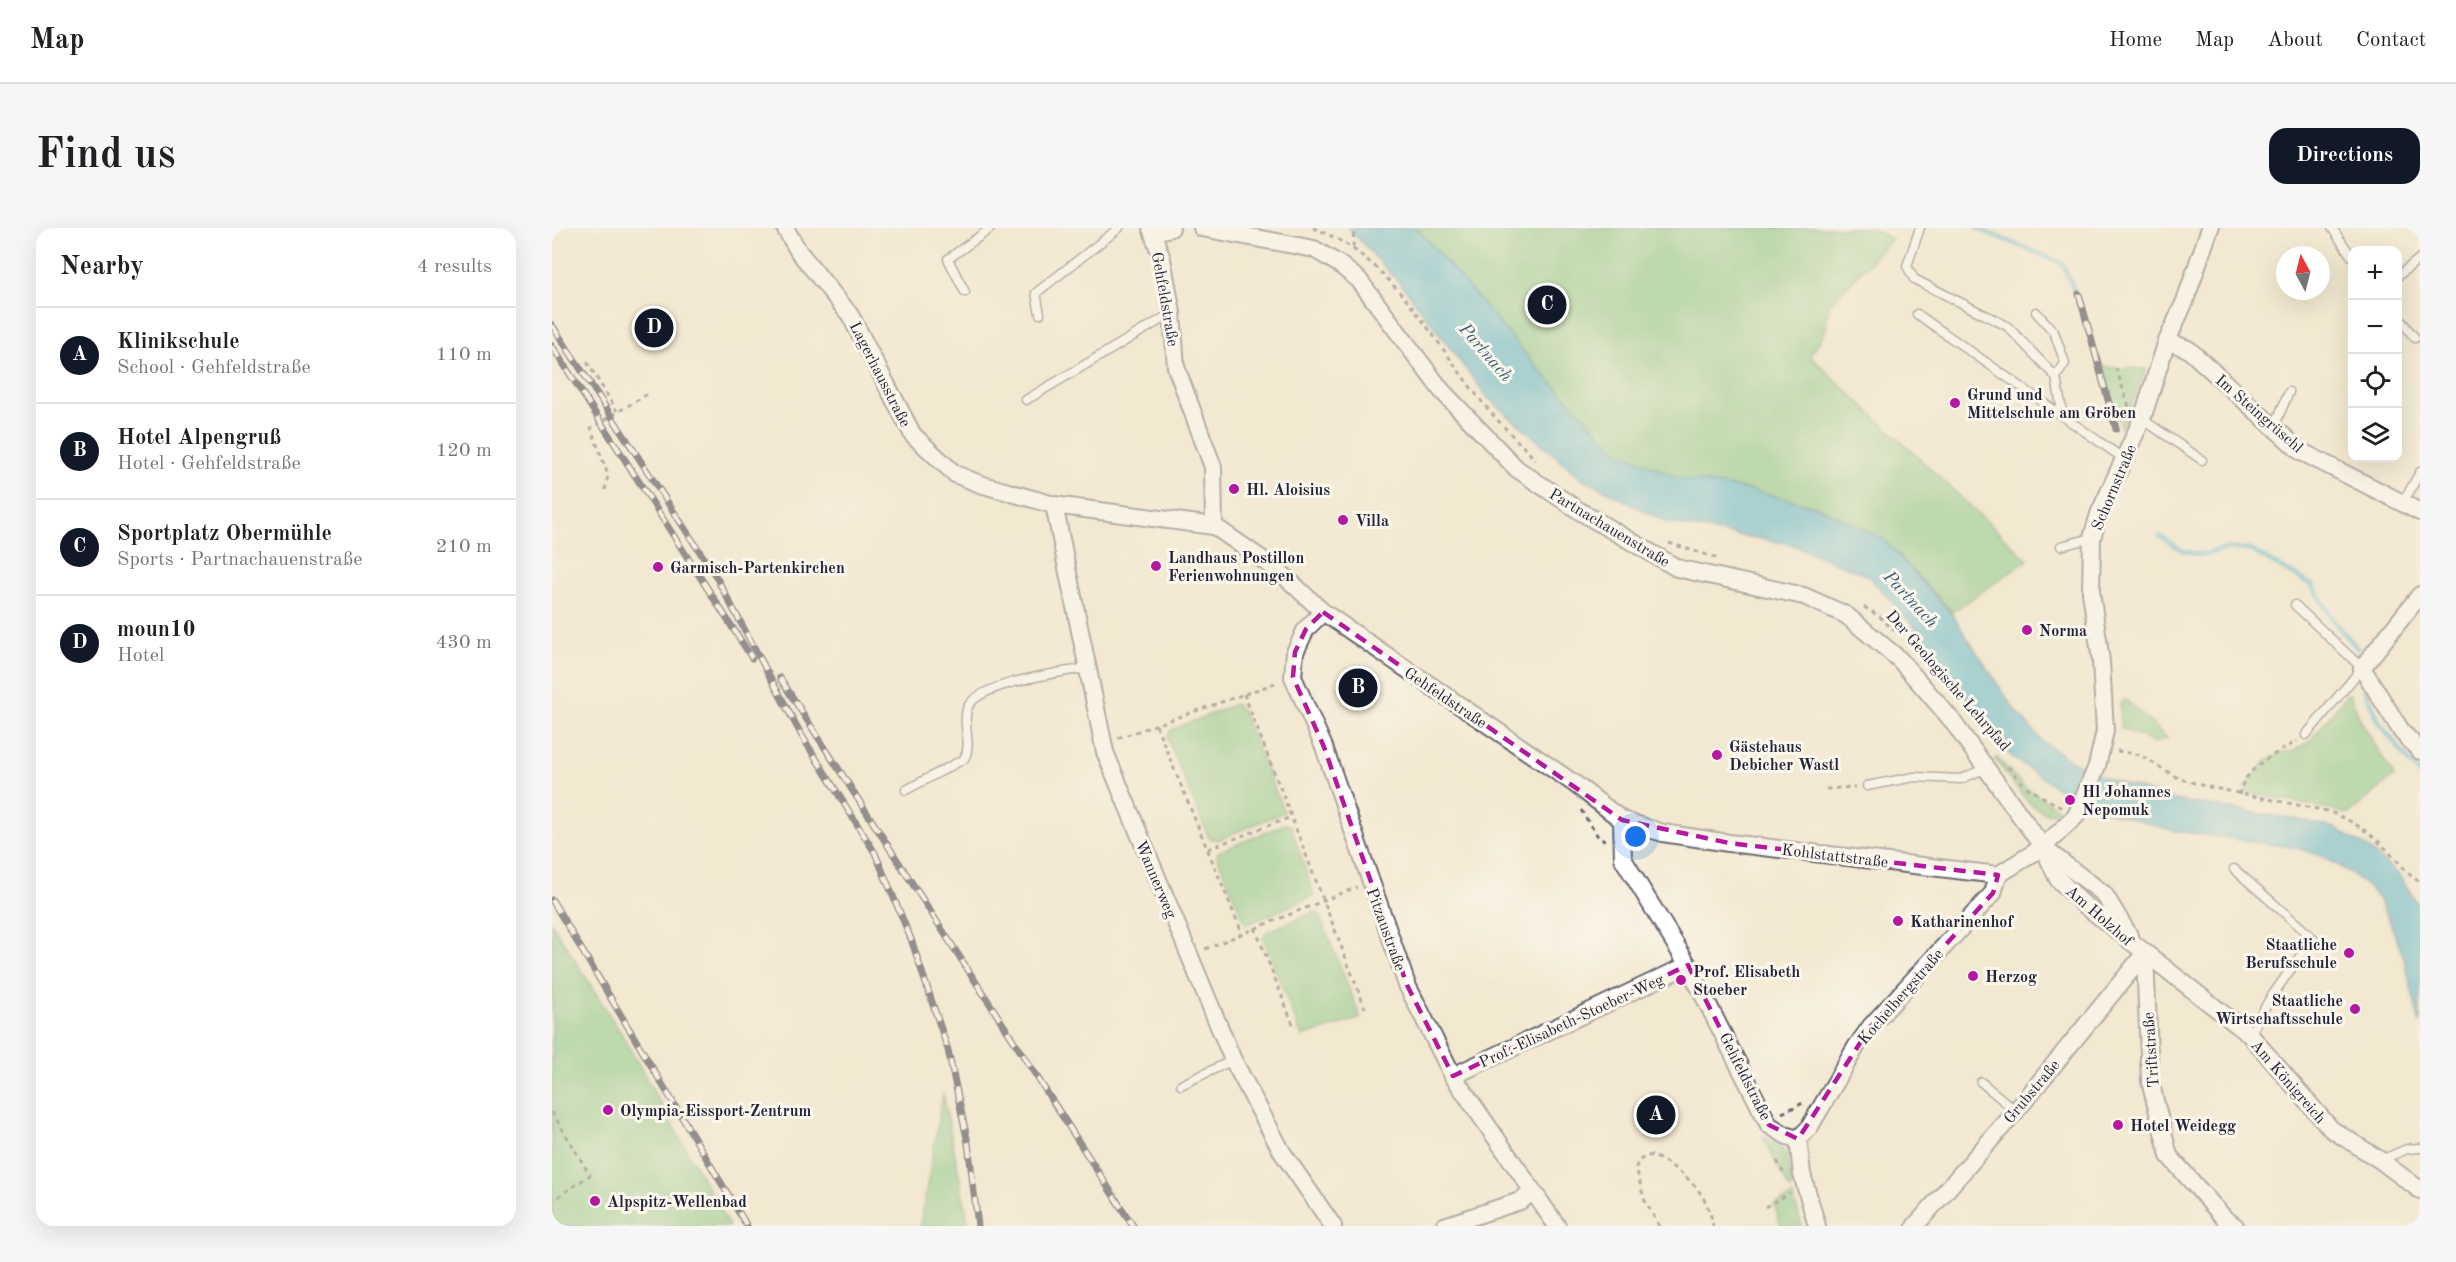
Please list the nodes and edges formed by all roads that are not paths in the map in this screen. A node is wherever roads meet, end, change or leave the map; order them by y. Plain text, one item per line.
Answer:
1 (785, 228) edge
2 (992, 228) edge
3 (1119, 228) edge
4 (1172, 228) edge
5 (1202, 228) edge
6 (1920, 228) edge
7 (2210, 228) edge
8 (2332, 228) edge
9 (1152, 230) edge
10 (2348, 251) edge
11 (2420, 258) edge
12 (2402, 272) edge
13 (965, 292) dead end
14 (2036, 312) dead end
15 (1172, 313) junction
16 (1040, 314) dead end
17 (1917, 314) dead end
18 (2402, 323) edge
19 (2415, 338) dead end
20 (2167, 341) junction
21 (2056, 377) junction
22 (2289, 392) dead end
23 (1026, 400) dead end
24 (2063, 417) junction
25 (2139, 426) junction
26 (2274, 427) junction
27 (2124, 459) junction
28 (2202, 459) dead end
29 (2420, 472) edge
30 (2403, 503) junction
31 (1054, 505) junction
32 (2420, 512) edge
33 (1214, 526) junction
34 (2092, 538) junction
35 (2061, 546) dead end
36 (2295, 606) dead end
37 (2417, 606) edge
38 (1323, 612) junction
39 (1087, 668) junction
40 (2362, 668) junction
41 (2306, 735) road end
42 (2420, 752) edge
43 (1986, 768) junction
44 (1868, 786) road end
45 (906, 790) dead end
46 (1622, 820) junction
47 (2043, 847) junction
48 (2234, 869) dead end
49 (1998, 875) junction
50 (2141, 950) junction
51 (1688, 964) junction
52 (2250, 1035) junction
53 (1233, 1060) junction
54 (1453, 1076) junction
55 (1981, 1082) dead end
56 (1181, 1085) dead end
57 (2016, 1111) junction
58 (1798, 1138) junction
59 (2420, 1148) edge
60 (2380, 1160) junction
61 (2420, 1190) edge
62 (1532, 1192) junction
63 (1333, 1226) edge
64 (1444, 1226) edge
65 (1557, 1226) edge
66 (1817, 1226) edge
67 (1915, 1226) edge
68 (2235, 1226) edge

1 - 31 street, Lagerhausstraße
2 - 13 lane
3 - 16 lane
4 - 9 street
5 - 43 street, Partnachauenstraße
6 - 21 lane
7 - 20 street, Schornstraße
8 - 10 lane
9 - 15 street, Gehfeldstraße
11 - 12 lane
14 - 21 lane
15 - 23 lane
15 - 33 street, Gehfeldstraße
17 - 24 lane
18 - 19 lane
20 - 25 street, Schornstraße
20 - 26 street, Im Steingrüschl
21 - 24 lane
22 - 26 lane
24 - 27 lane
25 - 27 street, Schornstraße
25 - 28 lane
26 - 30 street, Im Steingrüschl
27 - 34 street, Schornstraße
29 - 30 lane
30 - 32 street, Im Steingrüschl
31 - 33 street, Lagerhausstraße
31 - 39 street, Wannerweg
33 - 38 street, Gehfeldstraße
34 - 35 lane
34 - 47 street, Schornstraße
36 - 40 lane
37 - 40 street
38 - 46 street, Gehfeldstraße
38 - 54 street, Pitzaustraße
39 - 45 lane
39 - 53 street, Wannerweg
40 - 41 lane
40 - 42 street
43 - 44 lane
43 - 47 street, Partnachauenstraße
46 - 49 street, Kohlstattstraße
46 - 51 street, Gehfeldstraße
47 - 49 street
47 - 50 street, Am Holzhof
48 - 52 lane
49 - 58 street, Kochelbergstraße
50 - 52 street, Am Königreich
50 - 57 street, Grubstraße
50 - 68 street, Triftstraße
51 - 54 street, Prof.-Elisabeth-Stoeber-Weg
51 - 58 street, Gehfeldstraße
52 - 60 street, Am Königreich
53 - 56 lane
53 - 63 street, Wannerweg
54 - 62 street, Pitzaustraße
55 - 57 lane
57 - 67 street, Grubstraße
58 - 66 street
59 - 60 lane
60 - 61 street, Am Königreich
62 - 64 street
62 - 65 street, Pitzaustraße

